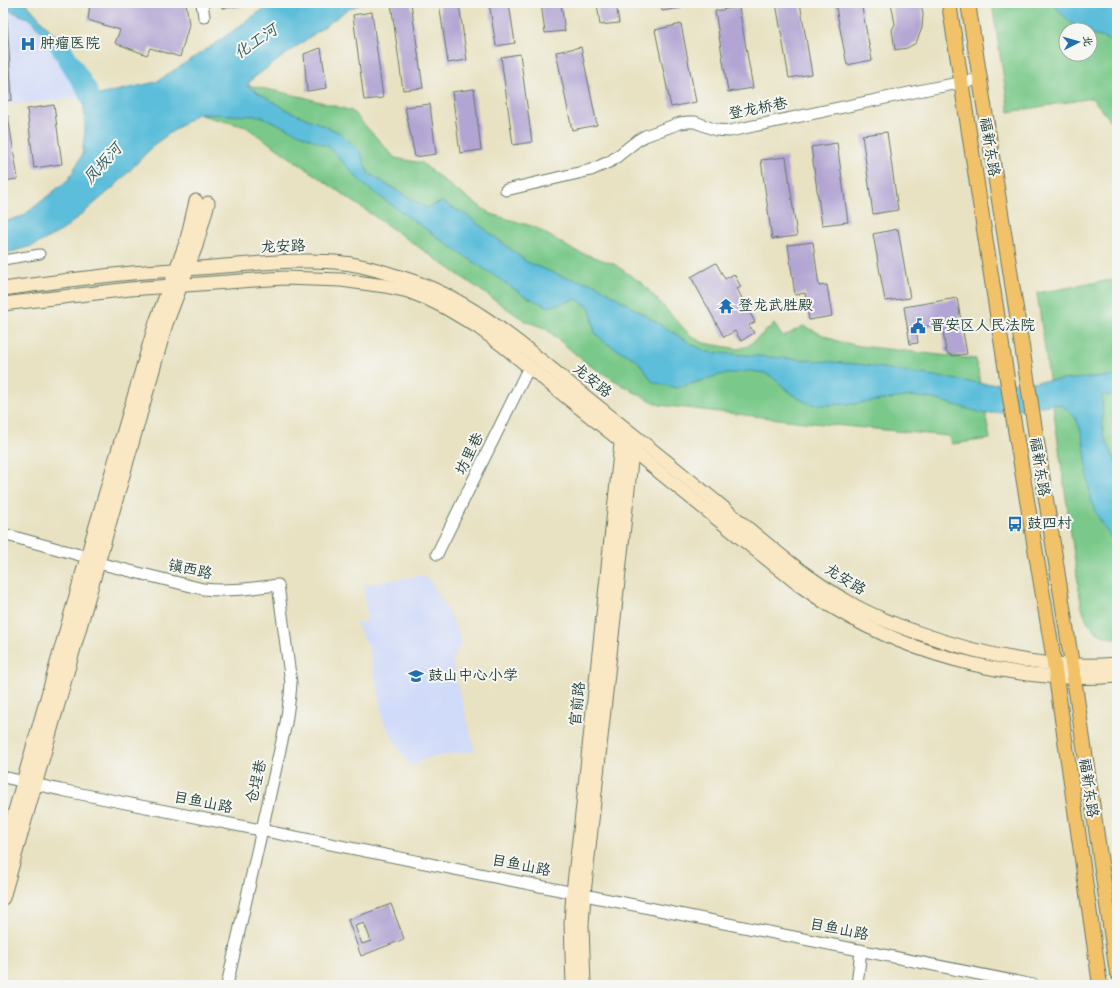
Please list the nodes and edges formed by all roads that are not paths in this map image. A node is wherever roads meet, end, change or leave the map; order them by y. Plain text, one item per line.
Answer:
1 (202, 3) edge
2 (949, 3) edge
3 (968, 3) edge
4 (204, 17) dead end
5 (980, 79) junction
6 (962, 83) junction
7 (506, 190) dead end
8 (202, 202) dead end
9 (40, 254) dead end
10 (3, 260) edge
11 (181, 269) junction
12 (175, 286) junction
13 (3, 289) edge
14 (3, 304) edge
15 (530, 366) junction
16 (628, 438) junction
17 (632, 449) junction
18 (3, 534) edge
19 (437, 554) dead end
20 (92, 560) junction
21 (278, 585) joint
22 (1117, 664) edge
23 (1054, 670) junction
24 (1072, 670) junction
25 (1117, 676) edge
26 (3, 777) edge
27 (29, 783) junction
28 (261, 830) junction
29 (3, 853) edge
30 (579, 893) junction
31 (3, 898) edge
32 (861, 950) junction
33 (1117, 973) edge
34 (228, 985) edge
35 (573, 985) edge
36 (584, 985) edge
37 (857, 985) edge
38 (1033, 985) edge
39 (1100, 985) edge

1 - 4 street
2 - 6 main road, 福新东路
3 - 5 main road, 福新东路
5 - 6 street, 登龙桥巷
5 - 24 main road, 福新东路
6 - 7 street, 登龙桥巷
6 - 23 main road, 福新东路
8 - 11 main road
9 - 10 street
11 - 12 main road
11 - 13 main road, 龙安路
11 - 16 main road, 龙安路
12 - 14 main road, 龙安路
12 - 15 main road, 龙安路
12 - 20 main road
15 - 16 main road, 龙安路
15 - 19 street, 坊里巷
16 - 17 main road, 官前路
16 - 23 main road, 龙安路
16 - 30 main road, 官前路
17 - 23 main road, 龙安路
17 - 30 main road, 官前路
18 - 20 street, 镇西路
20 - 21 street, 镇西路
20 - 27 main road
21 - 28 street, 仓埕巷
22 - 24 main road, 龙安路
23 - 24 main road, 龙安路
23 - 39 main road, 福新东路
24 - 25 main road, 龙安路
24 - 33 main road, 福新东路
26 - 27 street, 目鱼山路
27 - 28 street, 目鱼山路
27 - 29 main road
27 - 31 main road
28 - 30 street, 目鱼山路
28 - 34 street, 仓埕巷
30 - 32 street, 目鱼山路
30 - 35 main road, 官前路
30 - 36 main road, 官前路
32 - 37 street
32 - 38 street, 目鱼山路

